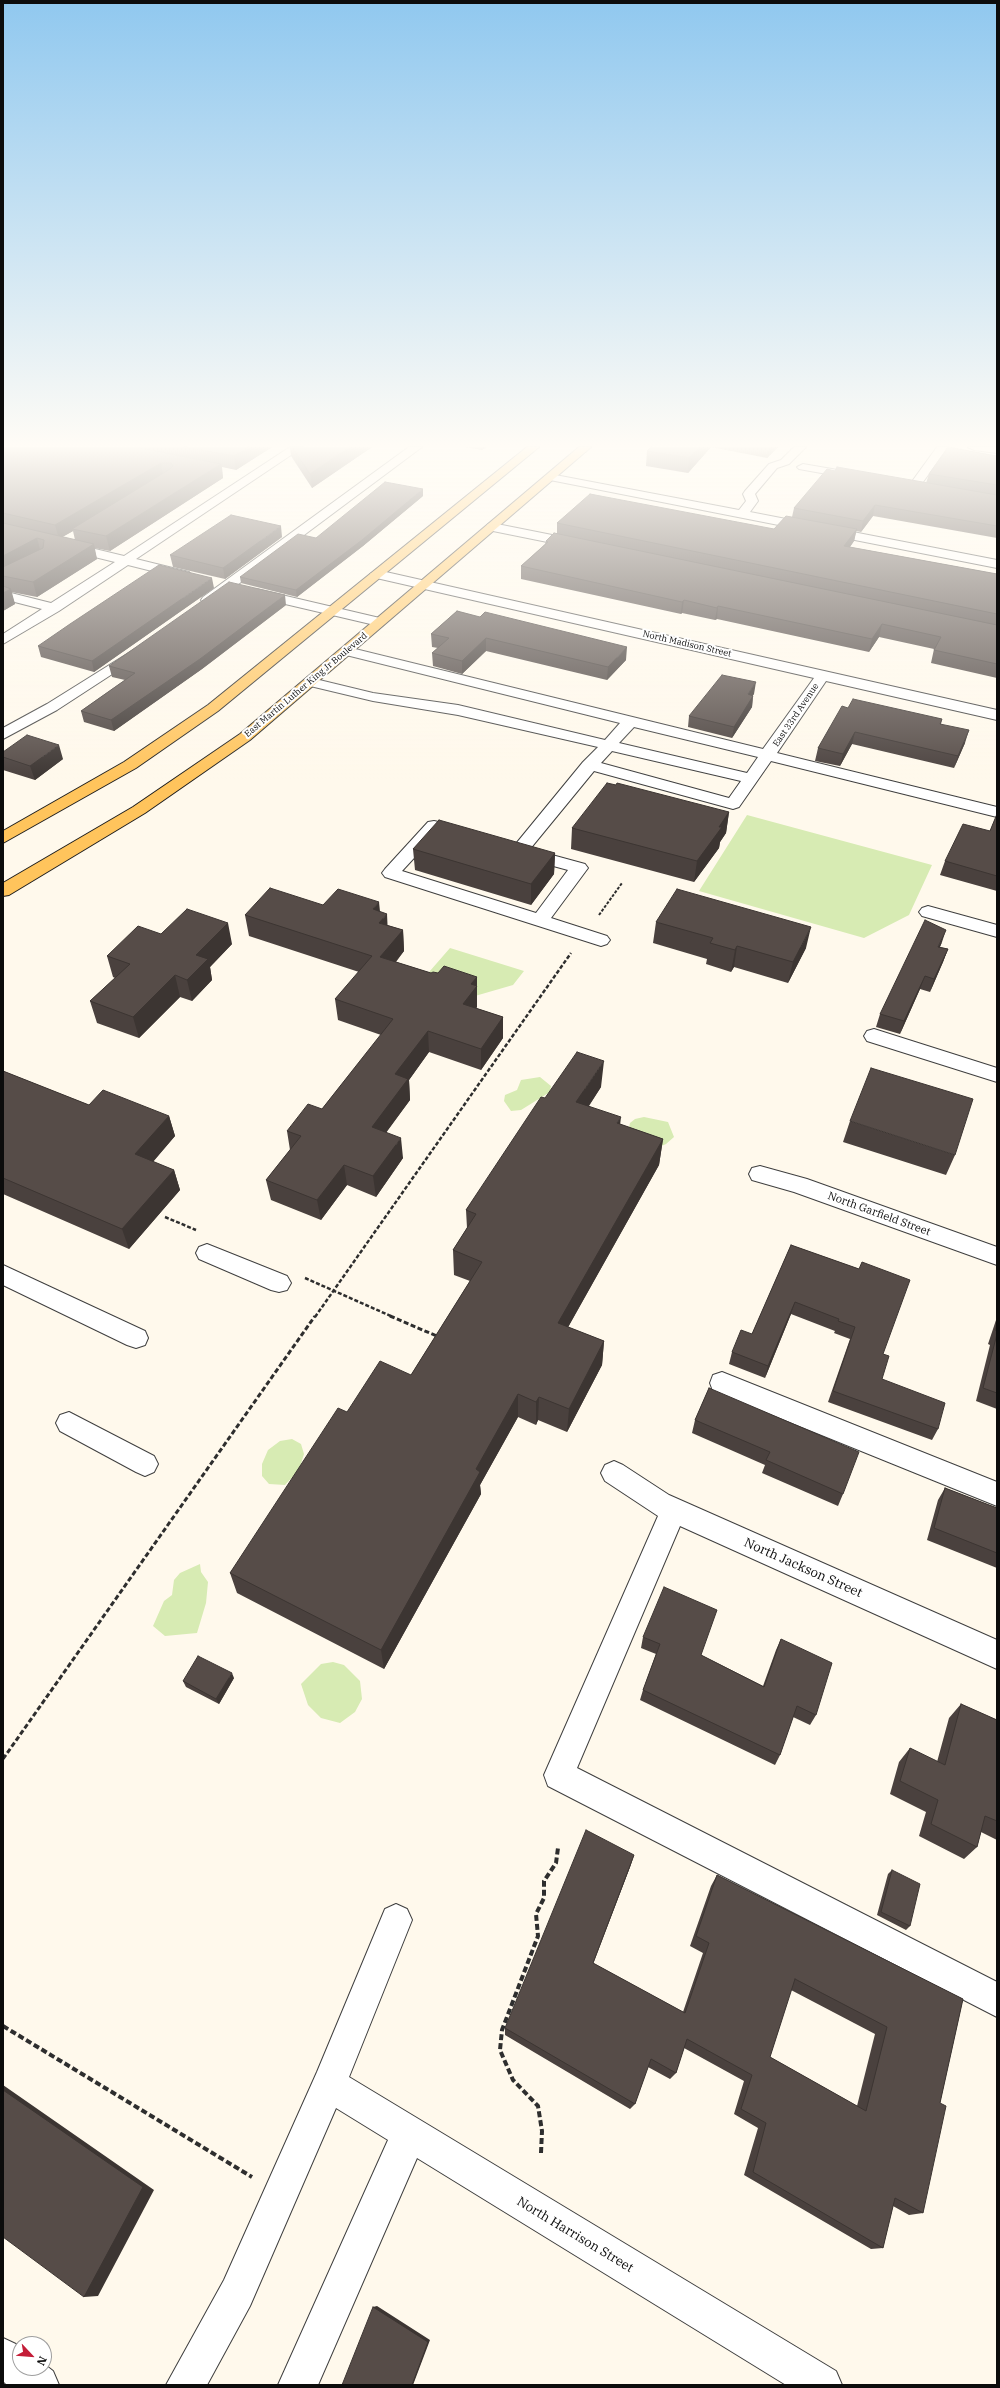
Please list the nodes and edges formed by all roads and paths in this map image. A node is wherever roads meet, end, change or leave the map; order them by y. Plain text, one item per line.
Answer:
1 (120, 558) edge
2 (265, 558) edge
3 (396, 558) edge
4 (454, 558) edge
5 (969, 558) edge
6 (127, 560) junction
7 (997, 564) edge
8 (377, 574) junction
9 (197, 578) edge
10 (212, 582) edge
11 (423, 585) junction
12 (228, 586) junction
13 (3, 595) edge
14 (54, 608) junction
15 (196, 609) edge
16 (333, 611) junction
17 (379, 622) junction
18 (3, 640) edge
19 (146, 646) edge
20 (347, 651) junction
21 (823, 675) junction
22 (311, 682) junction
23 (997, 715) edge
24 (631, 721) junction
25 (3, 734) edge
26 (608, 745) junction
27 (768, 755) junction
28 (589, 766) junction
29 (750, 778) junction
30 (997, 812) edge
31 (456, 832) edge
32 (3, 838) edge
33 (622, 883) dead end
34 (3, 891) edge
35 (928, 912) dead end
36 (540, 921) junction
37 (997, 931) edge
38 (593, 937) junction
39 (874, 1036) dead end
40 (997, 1075) edge
41 (760, 1174) dead end
42 (207, 1253) dead end
43 (997, 1256) edge
44 (3, 1274) edge
45 (279, 1283) dead end
46 (136, 1338) dead end
47 (722, 1383) dead end
48 (69, 1423) dead end
49 (145, 1464) dead end
50 (614, 1473) dead end
51 (997, 1494) edge
52 (674, 1510) junction
53 (997, 1655) edge
54 (3, 1759) edge
55 (558, 1848) dead end
56 (396, 1920) dead end
57 (997, 2000) edge
58 (3, 2026) edge
59 (329, 2084) junction
60 (409, 2134) junction
61 (541, 2153) dead end
62 (281, 2195) junction
63 (3, 2357) edge
64 (39, 2385) edge
65 (186, 2385) edge
66 (298, 2385) edge
67 (822, 2385) edge

1 - 6 street
2 - 12 street
3 - 8 main road
4 - 11 main road, East Martin Luther King Jr Boulevard
5 - 7 street
6 - 9 street
6 - 14 street
8 - 11 street, North Madison Street
8 - 16 main road
10 - 12 street
11 - 17 main road, East Martin Luther King Jr Boulevard
11 - 21 street, North Madison Street
12 - 15 street
12 - 16 street
13 - 14 street
14 - 18 street
16 - 17 street
16 - 32 main road
17 - 20 main road, East Martin Luther King Jr Boulevard
19 - 25 street
20 - 22 main road, East Martin Luther King Jr Boulevard
20 - 24 street
21 - 23 street, North Madison Street
21 - 27 street, East 33rd Avenue
22 - 26 street
22 - 34 main road, East Martin Luther King Jr Boulevard
24 - 26 street
24 - 27 street
26 - 28 street
26 - 29 street
27 - 29 street, East 33rd Avenue
27 - 30 street
28 - 29 street, East 33rd Avenue
28 - 36 street
31 - 36 street
33 - 38 path
35 - 37 street
36 - 38 street
38 - 54 path
39 - 40 street
41 - 43 street, North Garfield Street
42 - 45 street
44 - 46 street
47 - 51 street
48 - 49 street
50 - 52 street, North Jackson Street
52 - 53 street, North Jackson Street
52 - 57 street
55 - 61 path
56 - 59 street
58 - 62 path
59 - 60 street, North Harrison Street
59 - 62 street
60 - 66 street
60 - 67 street, North Harrison Street
62 - 65 street
63 - 64 street

